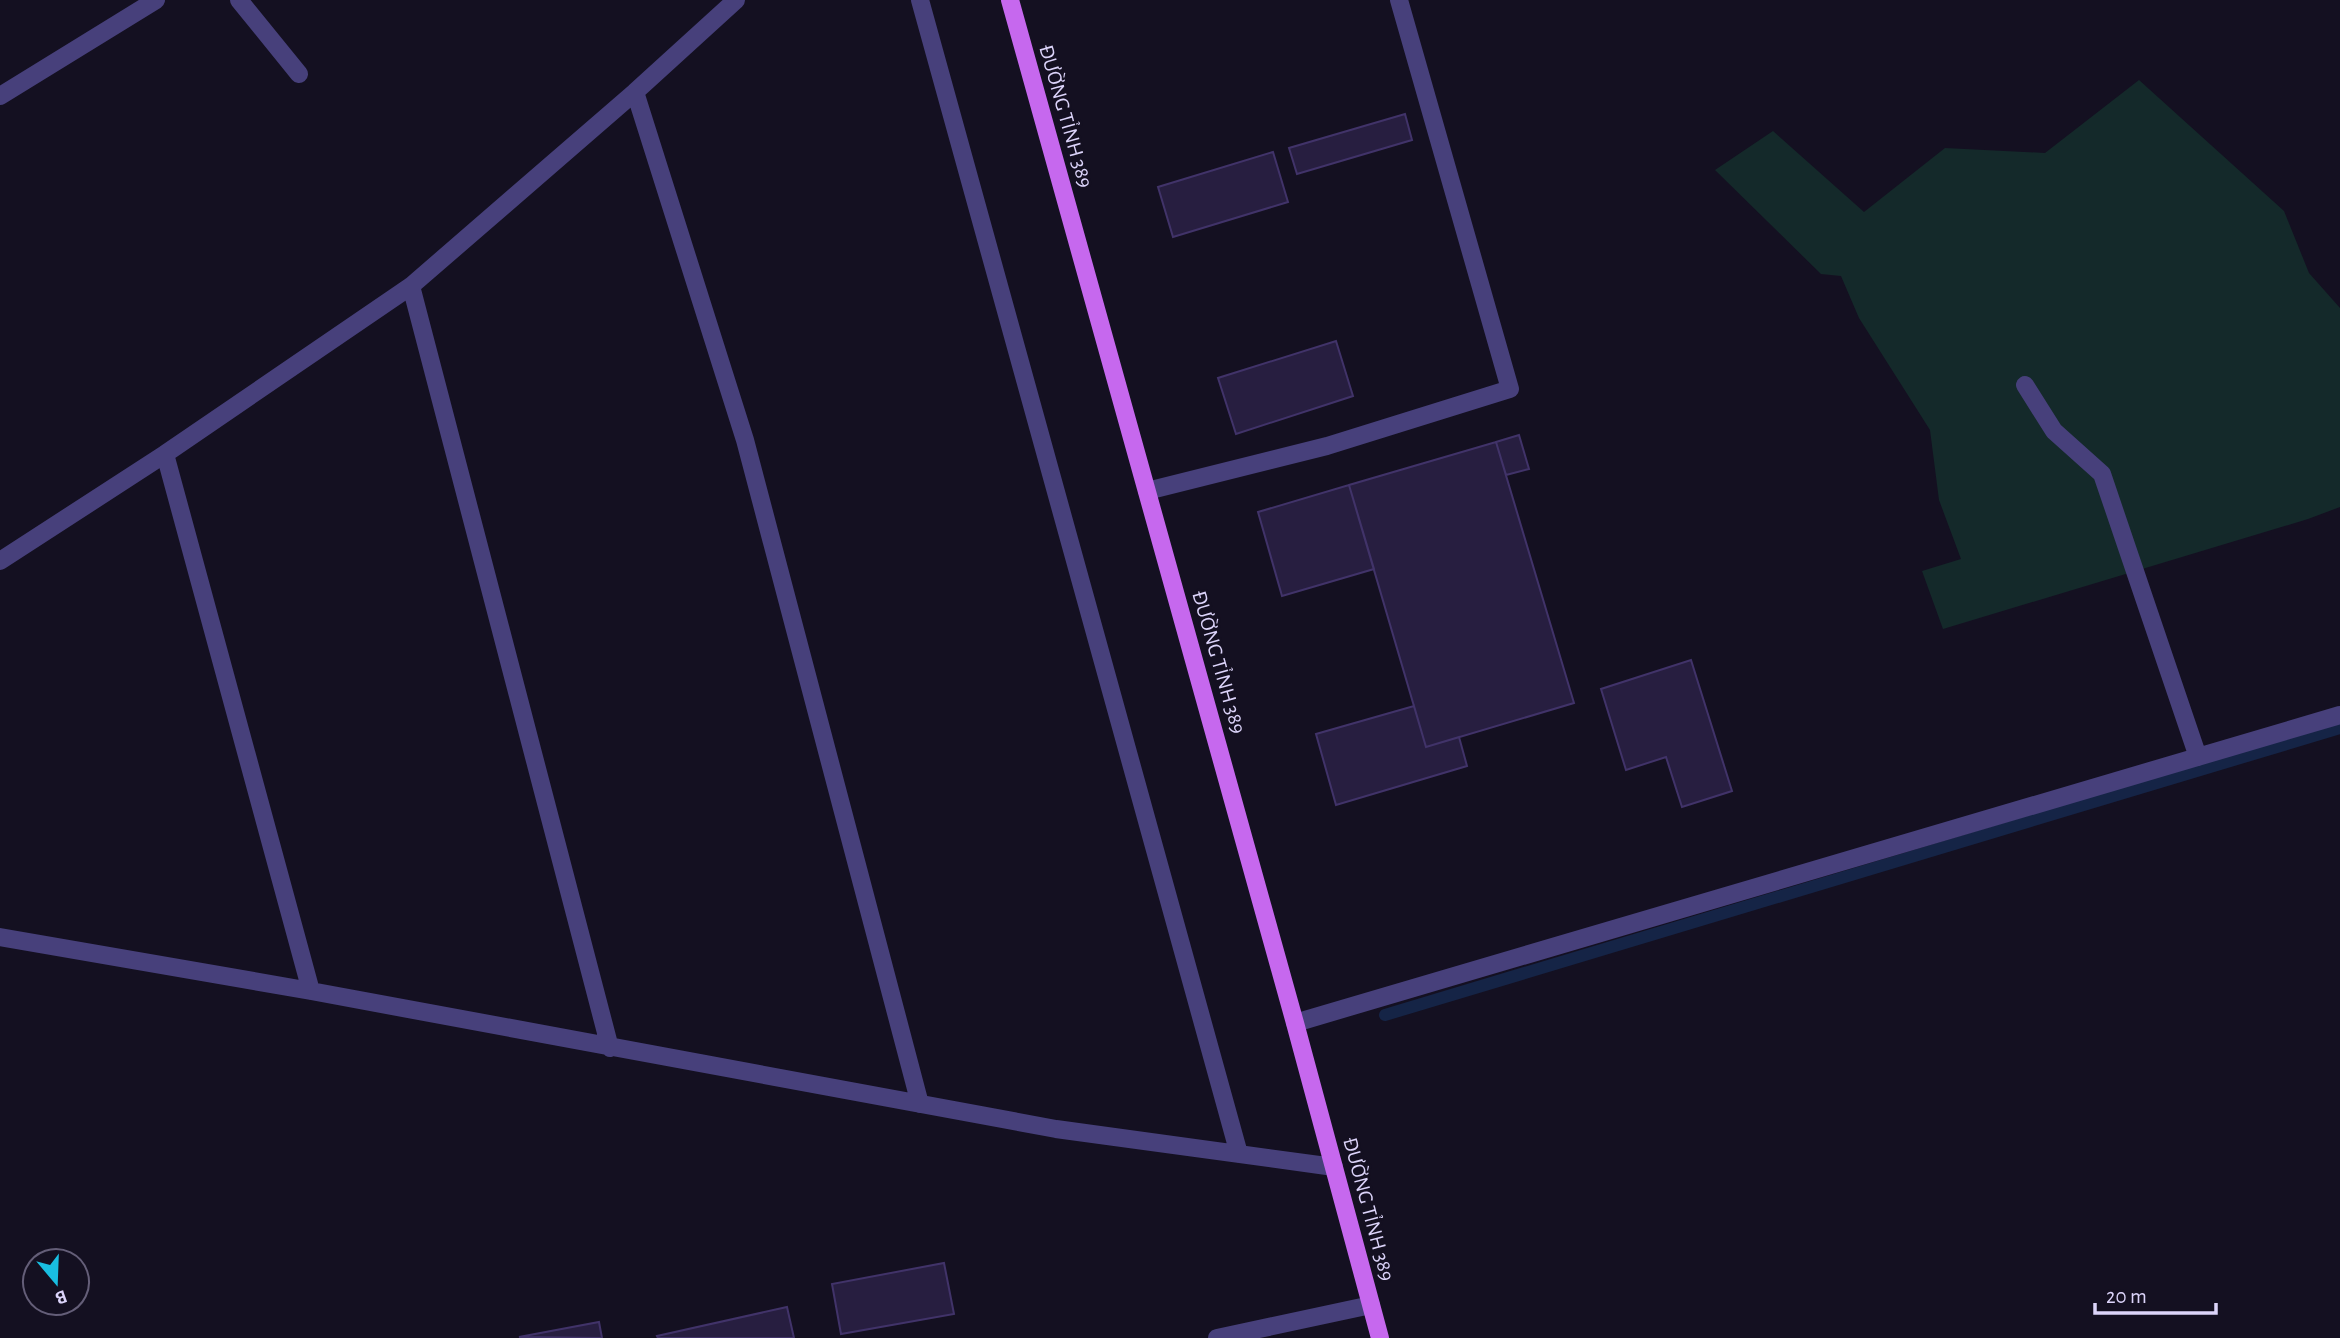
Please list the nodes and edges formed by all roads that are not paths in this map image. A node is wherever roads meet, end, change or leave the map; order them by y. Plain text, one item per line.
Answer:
1 (156, 0) edge
2 (239, 0) edge
3 (736, 0) edge
4 (920, 0) edge
5 (1010, 0) edge
6 (1399, 0) edge
7 (299, 74) dead end
8 (635, 92) junction
9 (0, 96) edge
10 (411, 286) junction
11 (2025, 385) dead end
12 (165, 454) junction
13 (1147, 491) junction
14 (0, 561) edge
15 (2340, 715) edge
16 (2198, 757) junction
17 (0, 937) edge
18 (311, 991) junction
19 (1295, 1023) junction
20 (610, 1048) junction
21 (920, 1104) junction
22 (1239, 1154) junction
23 (1334, 1167) junction
24 (1371, 1305) junction
25 (1217, 1338) edge
26 (1380, 1338) edge

1 - 9 street
2 - 7 street
3 - 8 street
4 - 22 street
5 - 13 main road, ĐƯỜNG TỈNH 389
6 - 13 street
8 - 10 street
8 - 21 street
10 - 12 street
10 - 20 street
11 - 16 street
12 - 14 street
12 - 18 street
13 - 19 main road, ĐƯỜNG TỈNH 389
15 - 16 street
16 - 19 street
17 - 18 street
18 - 20 street
19 - 23 main road, ĐƯỜNG TỈNH 389
20 - 21 street
21 - 22 street
22 - 23 street
23 - 24 main road, ĐƯỜNG TỈNH 389
24 - 25 street
24 - 26 main road, ĐƯỜNG TỈNH 389

